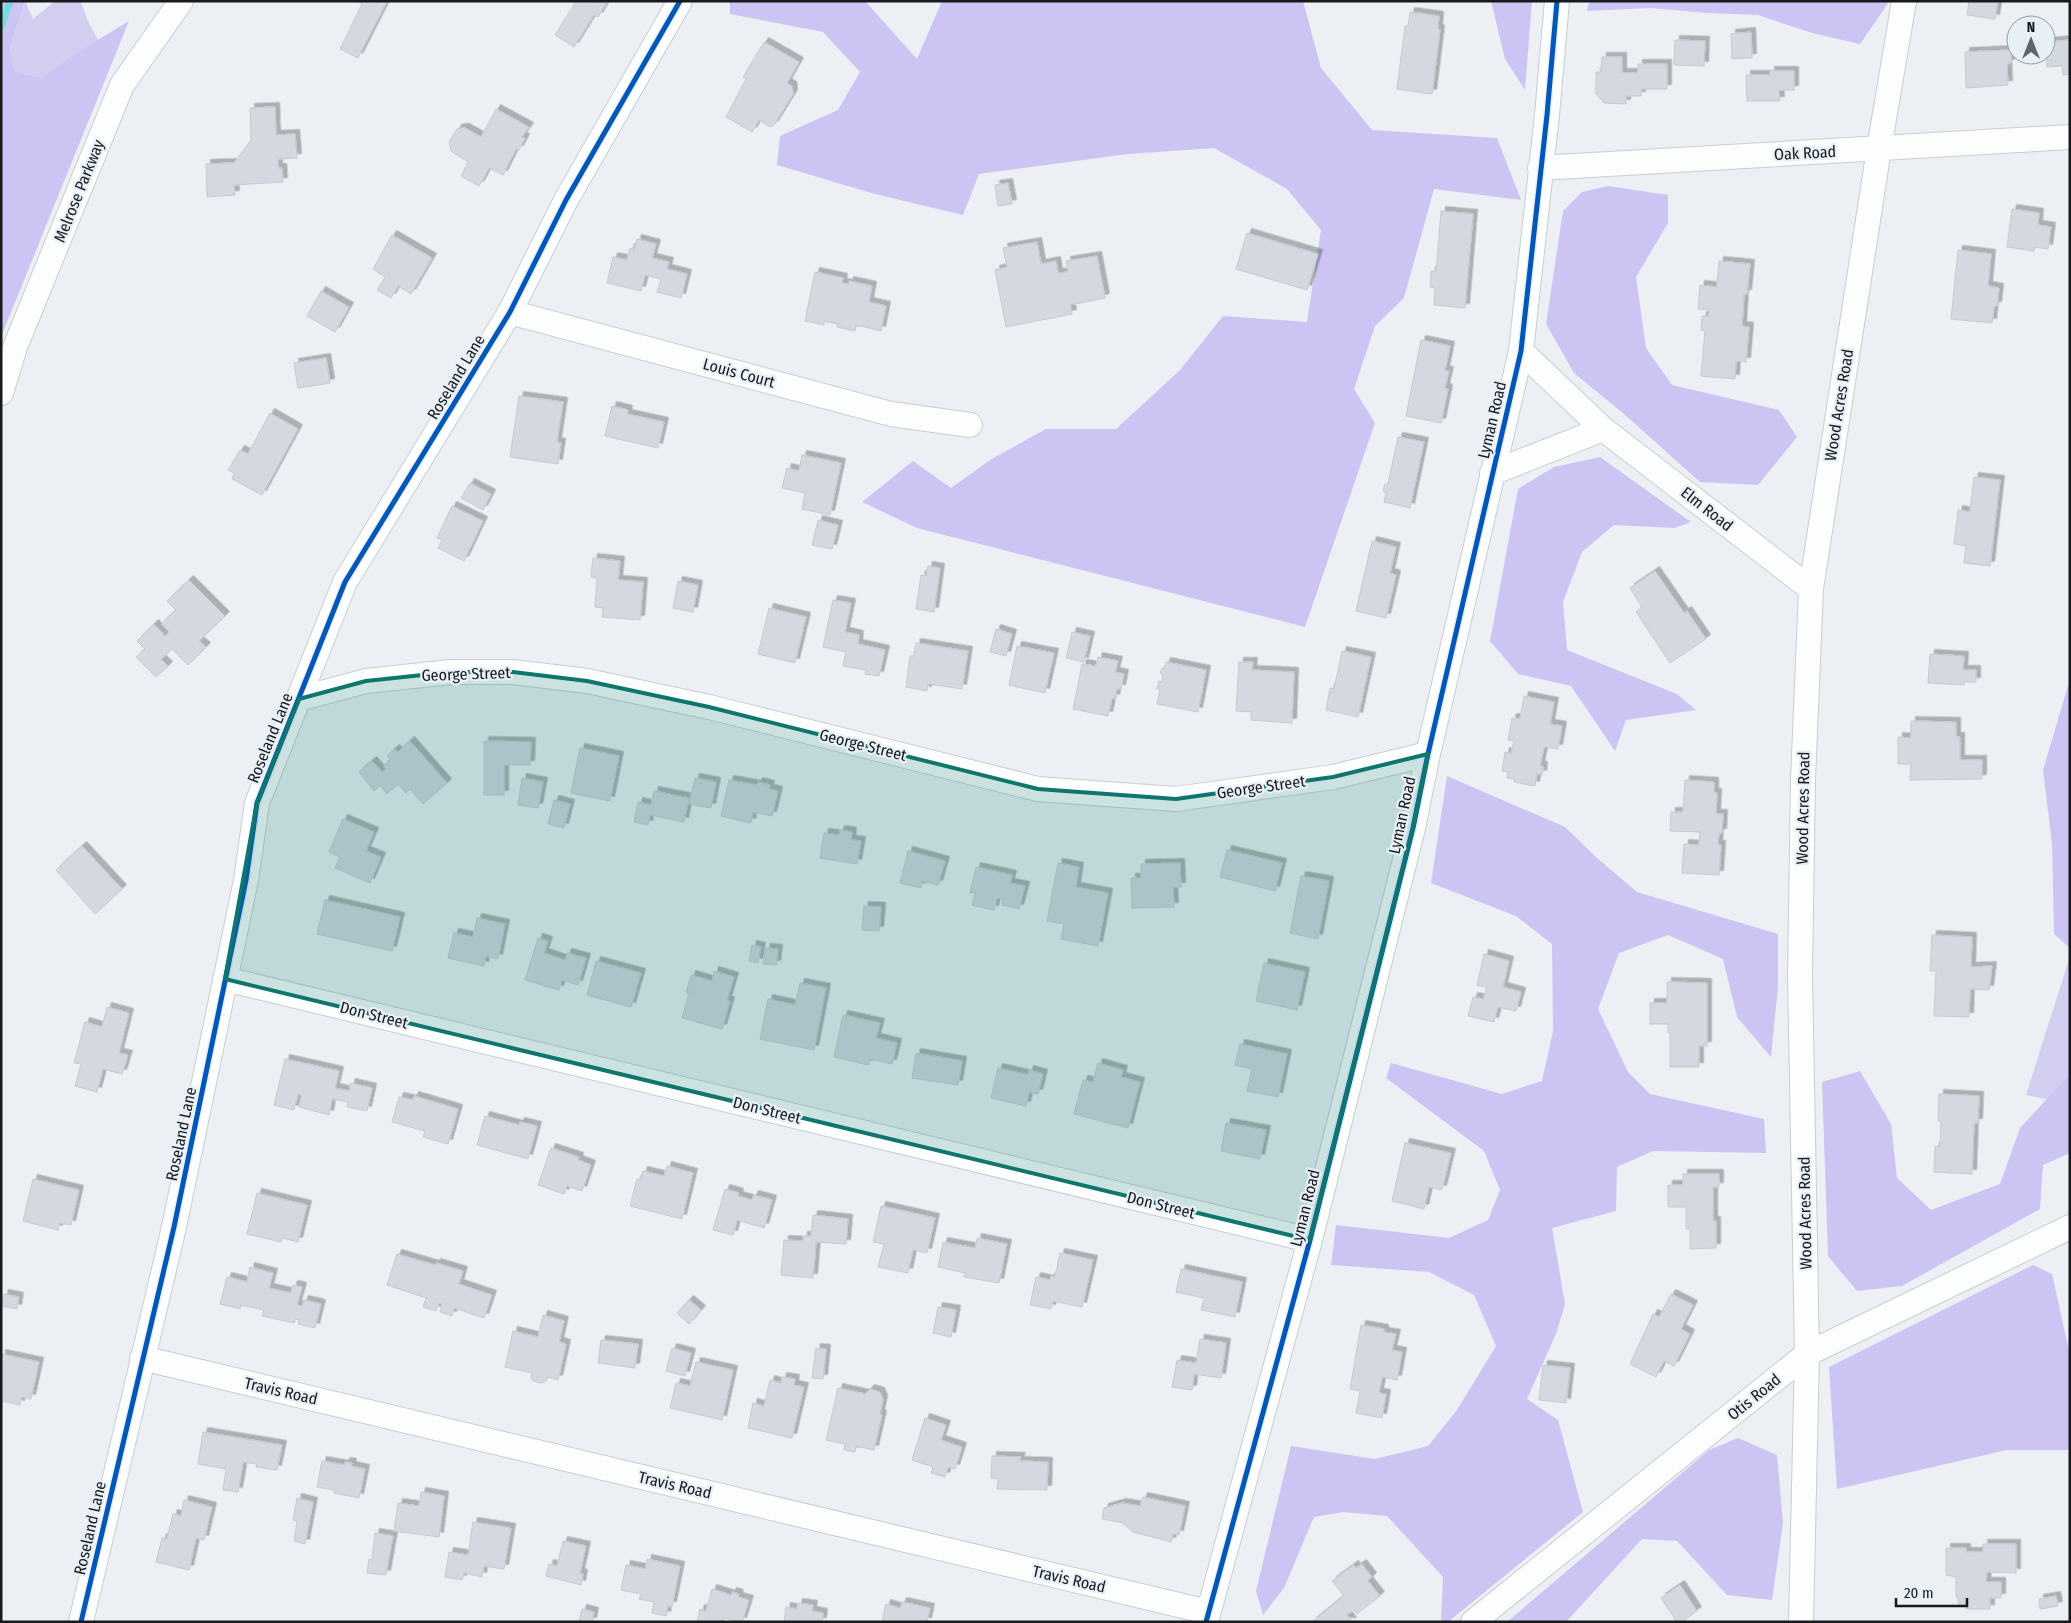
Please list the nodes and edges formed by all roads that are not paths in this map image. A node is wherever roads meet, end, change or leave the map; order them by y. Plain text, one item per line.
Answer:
1 (181, 1) edge
2 (680, 1) edge
3 (1557, 1) edge
4 (1904, 1) edge
5 (2070, 137) edge
6 (1878, 149) junction
7 (1540, 168) junction
8 (510, 312) junction
9 (1520, 351) junction
10 (1, 393) edge
11 (970, 425) dead end
12 (1603, 429) junction
13 (1492, 473) junction
14 (1811, 589) junction
15 (299, 698) junction
16 (1428, 754) junction
17 (225, 979) junction
18 (2070, 1227) edge
19 (1310, 1240) junction
20 (1807, 1354) junction
21 (142, 1358) junction
22 (1207, 1617) edge
23 (81, 1622) edge
24 (1473, 1622) edge
25 (1801, 1622) edge

1 - 10 street, Melrose Parkway
2 - 8 street, Roseland Lane
3 - 7 street, Lyman Road
4 - 6 street, Wood Acres Road
5 - 6 street, Oak Road
6 - 7 street, Oak Road
6 - 14 street, Wood Acres Road
7 - 9 street, Lyman Road
8 - 11 street, Louis Court
8 - 15 street, Roseland Lane
9 - 12 street, Elm Road
9 - 13 street, Lyman Road
12 - 13 street
12 - 14 street, Elm Road
13 - 16 street, Lyman Road
14 - 20 street, Wood Acres Road
15 - 16 street, George Street
15 - 17 street, Roseland Lane
16 - 19 street, Lyman Road
17 - 19 street, Don Street
17 - 21 street, Roseland Lane
18 - 20 street, Otis Road
19 - 22 street, Lyman Road
20 - 24 street, Otis Road
20 - 25 street, Wood Acres Road
21 - 22 street, Travis Road
21 - 23 street, Roseland Lane

